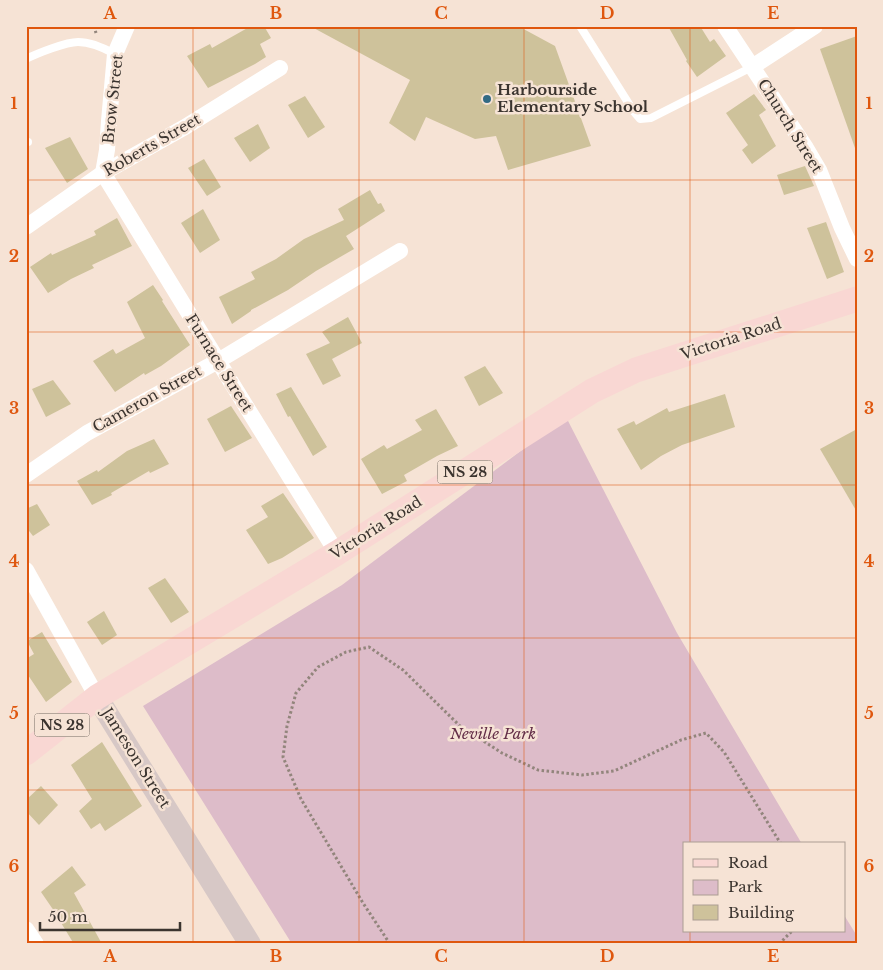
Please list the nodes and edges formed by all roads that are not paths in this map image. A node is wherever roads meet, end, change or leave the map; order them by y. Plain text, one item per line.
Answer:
1 (126, 26) edge
2 (580, 26) edge
3 (725, 26) edge
4 (815, 26) edge
5 (115, 54) junction
6 (26, 58) edge
7 (752, 67) junction
8 (280, 68) dead end
9 (103, 173) junction
10 (26, 227) edge
11 (400, 251) dead end
12 (857, 259) edge
13 (857, 299) edge
14 (218, 361) junction
15 (26, 475) edge
16 (337, 553) junction
17 (26, 570) edge
18 (97, 697) junction
19 (26, 753) edge
20 (26, 929) edge
21 (36, 944) edge
22 (250, 944) edge

1 - 5 street, Brow Street
2 - 7 lane
3 - 7 street, Church Street
4 - 7 street
5 - 6 lane
5 - 9 street, Brow Street
7 - 12 street, Church Street
8 - 9 street, Roberts Street
9 - 10 street, Roberts Street
9 - 14 street, Furnace Street
11 - 14 street, Cameron Street
13 - 16 main road, Victoria Road / NS 28
14 - 15 street, Cameron Street
14 - 16 street, Furnace Street
16 - 18 main road, Victoria Road / NS 28
17 - 18 street, Jameson Street
18 - 19 main road, Victoria Road / NS 28
18 - 22 street, Jameson Street
20 - 21 street

